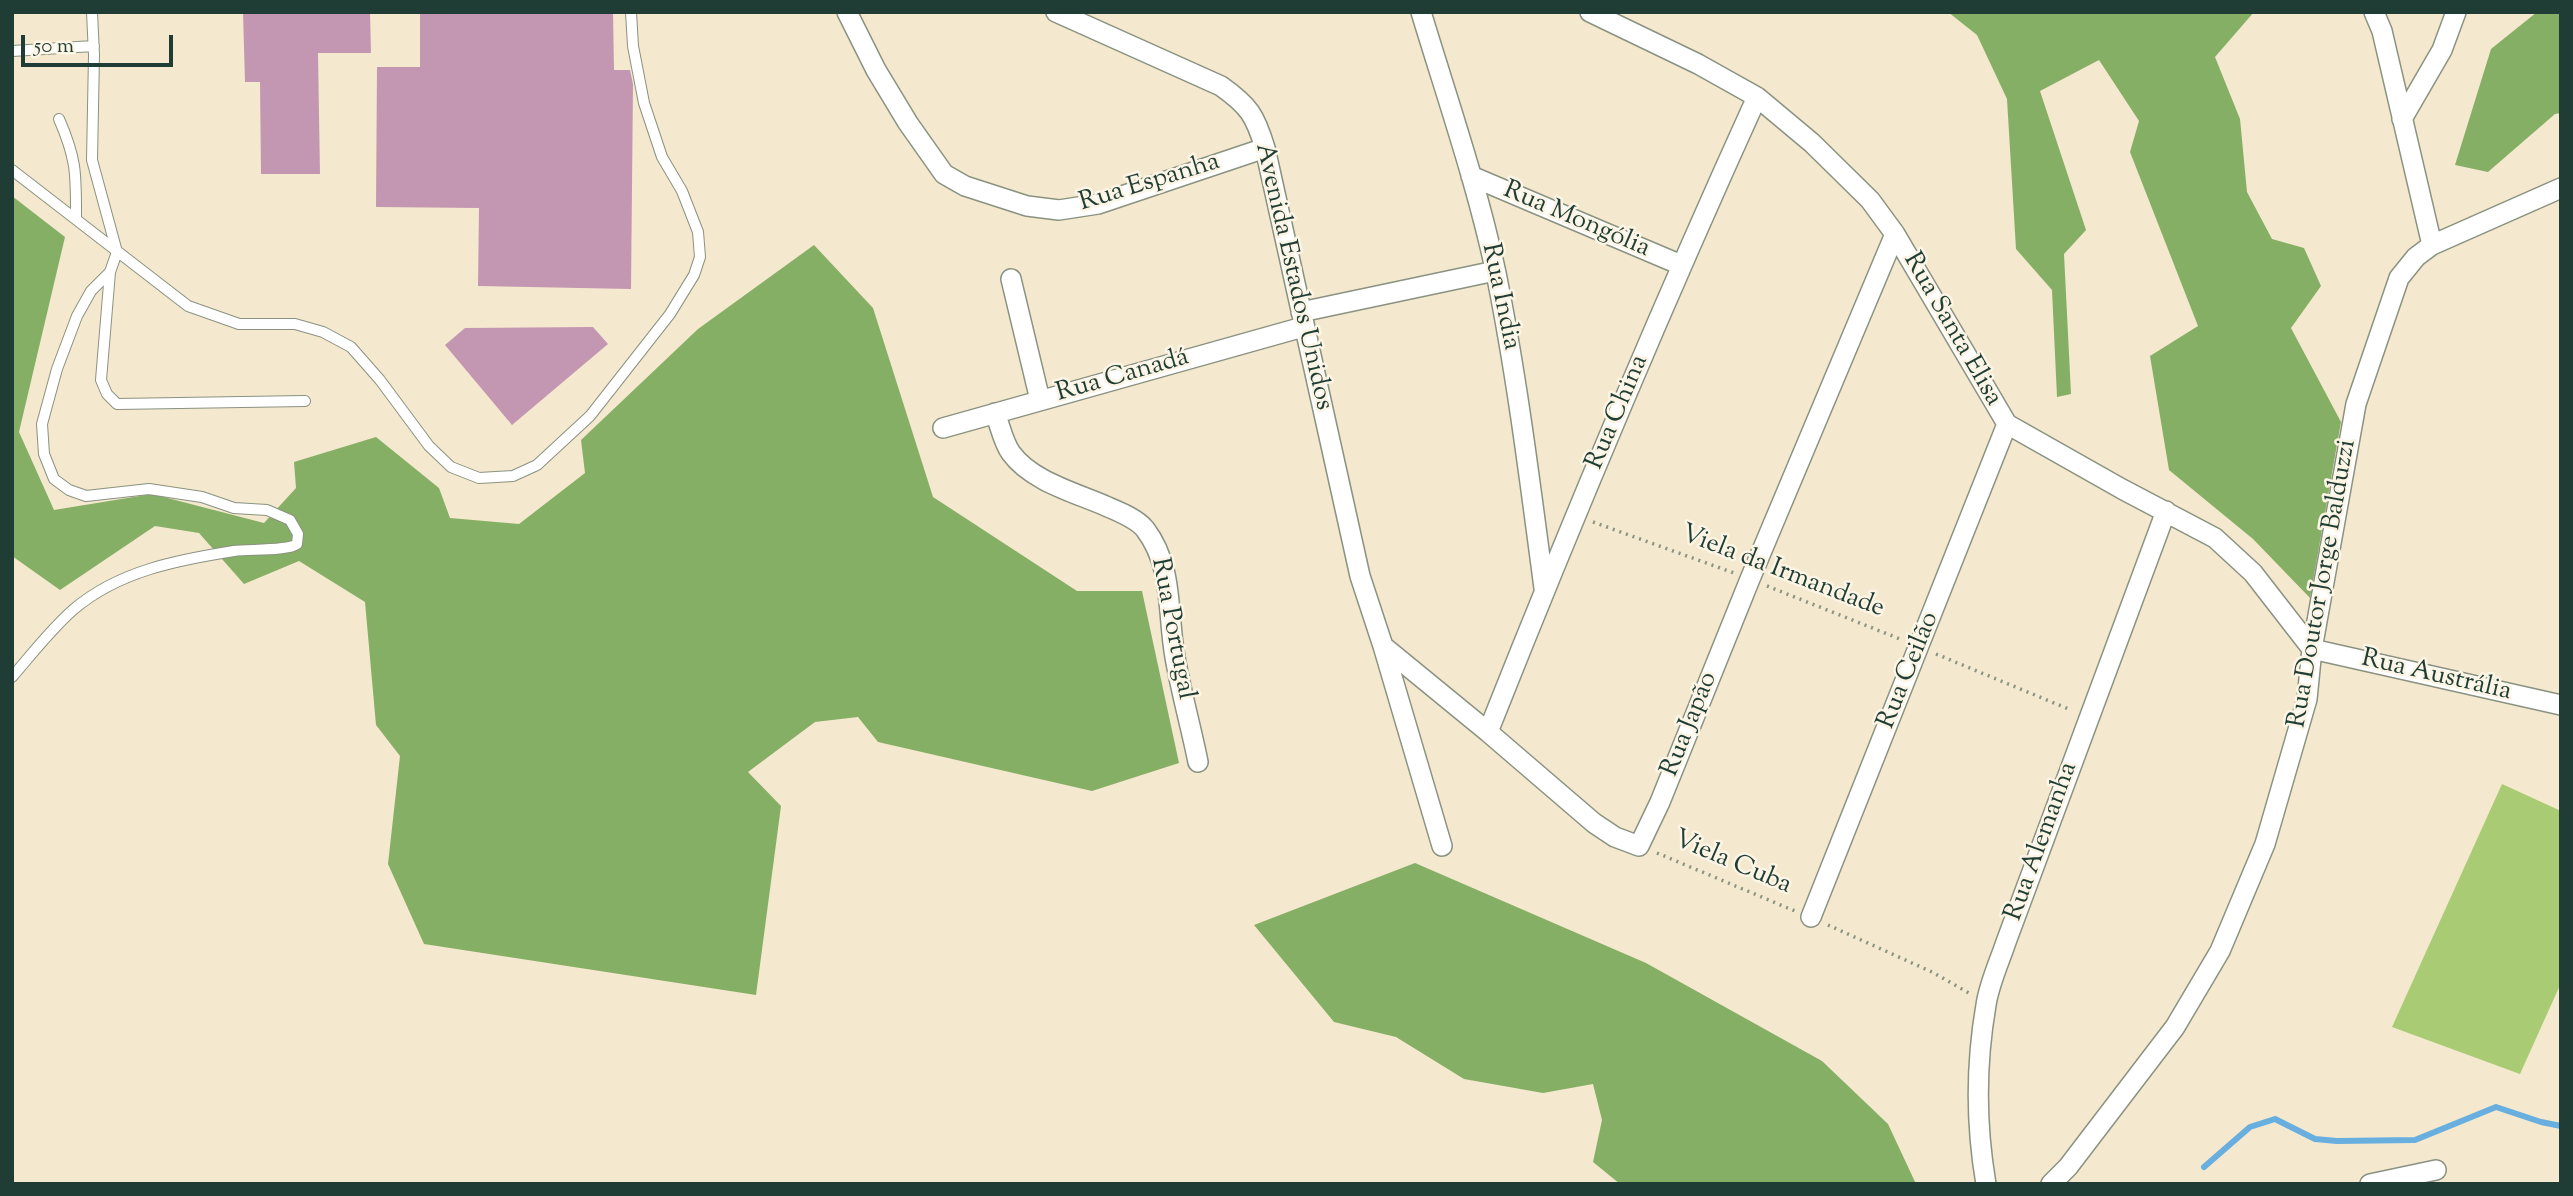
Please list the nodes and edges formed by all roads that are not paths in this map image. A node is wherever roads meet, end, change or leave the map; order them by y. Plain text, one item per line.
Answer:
1 (92, 12) edge
2 (631, 12) edge
3 (847, 12) edge
4 (1056, 12) edge
5 (1421, 12) edge
6 (1590, 12) edge
7 (2374, 12) edge
8 (2456, 12) edge
9 (94, 46) junction
10 (12, 51) edge
11 (1757, 97) junction
12 (59, 119) dead end
13 (2402, 119) junction
14 (1265, 148) junction
15 (12, 170) edge
16 (1471, 176) junction
17 (2561, 188) edge
18 (76, 218) junction
19 (1895, 234) junction
20 (2432, 245) junction
21 (117, 252) junction
22 (1681, 265) junction
23 (1495, 271) junction
24 (110, 272) junction
25 (1011, 279) dead end
26 (1302, 319) junction
27 (1040, 400) junction
28 (305, 401) dead end
29 (995, 413) junction
30 (2007, 424) junction
31 (943, 428) dead end
32 (2166, 511) junction
33 (1545, 589) junction
34 (1383, 646) junction
35 (2312, 649) junction
36 (12, 677) edge
37 (2561, 705) edge
38 (1488, 732) junction
39 (1198, 762) dead end
40 (1442, 846) dead end
41 (1811, 917) road end
42 (2436, 1170) dead end
43 (1986, 1184) edge
44 (2051, 1184) edge
45 (2370, 1184) edge

1 - 9 lane
2 - 21 lane
3 - 14 street, Rua Espanha
4 - 14 street, Avenida Estados Unidos
5 - 16 street, Rua India
6 - 11 street, Rua Santa Elisa
7 - 13 street
8 - 13 street
9 - 10 lane
9 - 21 lane
11 - 19 street, Rua Santa Elisa
11 - 22 street, Rua China
12 - 18 lane
13 - 20 street
14 - 26 street, Avenida Estados Unidos
15 - 18 lane
16 - 22 street, Rua Mongólia
16 - 23 street, Rua India
17 - 20 street, Rua Doutor Jorge Balduzzi
18 - 21 lane
19 - 30 street, Rua Santa Elisa
19 - 38 street, Rua Japão
20 - 35 street, Rua Doutor Jorge Balduzzi
21 - 24 lane
22 - 33 street, Rua China
23 - 26 street, Rua Canadá
23 - 33 street, Rua India
24 - 28 lane
24 - 36 lane
25 - 27 street
26 - 27 street, Rua Canadá
26 - 34 street, Avenida Estados Unidos
27 - 29 street, Rua Canadá
29 - 31 street, Rua Canadá
29 - 39 street, Rua Portugal
30 - 32 street, Rua Santa Elisa
30 - 41 street, Rua Ceilão
32 - 35 street, Rua Santa Elisa
32 - 43 street, Rua Alemanha
33 - 38 street, Rua China
34 - 38 street
34 - 40 street
35 - 37 street, Rua Austrália
35 - 44 street, Rua Doutor Jorge Balduzzi
42 - 45 street

